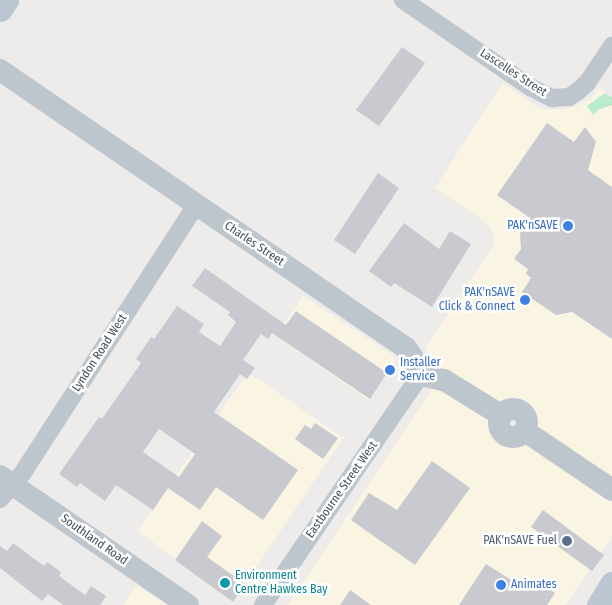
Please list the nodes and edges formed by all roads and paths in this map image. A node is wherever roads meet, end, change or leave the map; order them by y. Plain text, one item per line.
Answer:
1 (6, 0) edge
2 (403, 0) edge
3 (0, 9) edge
4 (612, 46) edge
5 (0, 70) edge
6 (196, 204) junction
7 (417, 374) junction
8 (4, 486) edge
9 (612, 490) edge
10 (612, 584) edge
11 (188, 605) edge
12 (264, 605) edge
13 (599, 605) edge

1 - 3 main road
2 - 4 street, Lascelles Street
5 - 6 street, Charles Street
6 - 7 street, Charles Street
6 - 8 street, Lyndon Road West
7 - 9 street
7 - 12 street, Eastbourne Street West
8 - 11 street, Southland Road
10 - 13 main road

